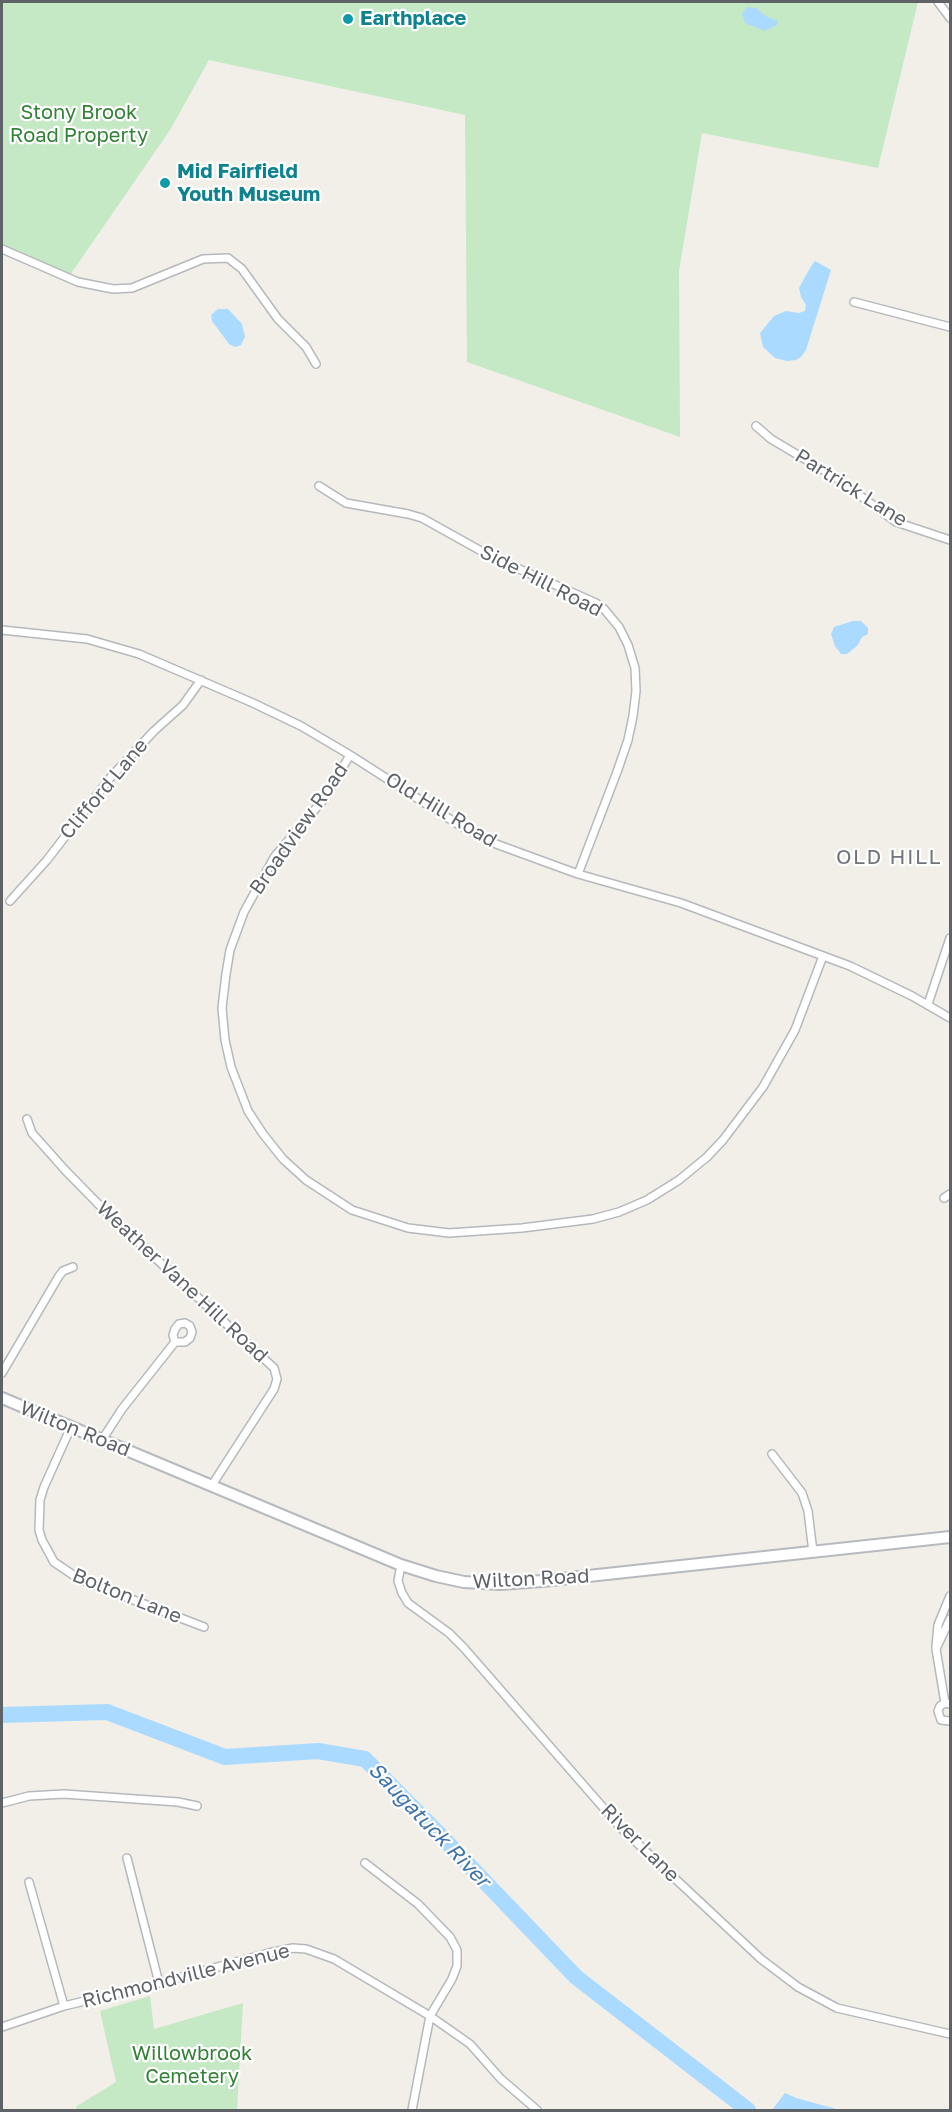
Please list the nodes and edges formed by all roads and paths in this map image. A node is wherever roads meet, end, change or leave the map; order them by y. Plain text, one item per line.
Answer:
1 (938, 2) edge
2 (951, 18) edge
3 (2, 249) edge
4 (854, 302) dead end
5 (951, 327) edge
6 (316, 364) dead end
7 (756, 426) dead end
8 (319, 486) dead end
9 (951, 540) edge
10 (2, 630) edge
11 (201, 680) junction
12 (350, 755) junction
13 (578, 874) junction
14 (10, 901) dead end
15 (951, 939) edge
16 (823, 956) junction
17 (928, 1004) junction
18 (951, 1018) edge
19 (27, 1119) dead end
20 (73, 1267) dead end
21 (175, 1342) dead end
22 (2, 1373) edge
23 (2, 1398) edge
24 (71, 1427) junction
25 (102, 1440) junction
26 (772, 1455) dead end
27 (212, 1485) junction
28 (951, 1537) edge
29 (813, 1552) junction
30 (401, 1565) junction
31 (951, 1596) edge
32 (951, 1620) edge
33 (204, 1627) dead end
34 (936, 1649) junction
35 (948, 1704) edge
36 (951, 1721) edge
37 (2, 1803) edge
38 (197, 1806) dead end
39 (127, 1858) dead end
40 (365, 1863) dead end
41 (29, 1882) dead end
42 (159, 1983) junction
43 (64, 2006) junction
44 (430, 2016) junction
45 (2, 2027) edge
46 (951, 2034) edge
47 (412, 2110) edge
48 (537, 2110) edge

1 - 2 street
3 - 6 street
4 - 5 street
7 - 9 street, Partrick Lane
8 - 13 street, Side Hill Road
10 - 11 street, Old Hill Road
11 - 12 street, Old Hill Road
11 - 14 street, Clifford Lane
12 - 13 street, Old Hill Road
12 - 16 street, Broadview Road
13 - 16 street, Old Hill Road
15 - 17 street
16 - 17 street, Old Hill Road
17 - 18 street, Old Hill Road
19 - 27 street, Weather Vane Hill Road
20 - 22 street
21 - 25 street
23 - 24 main road, Wilton Road
24 - 25 main road, Wilton Road
24 - 33 street, Bolton Lane
25 - 27 main road, Wilton Road
26 - 29 street
27 - 30 main road, Wilton Road
28 - 29 main road, Wilton Road
29 - 30 main road, Wilton Road
30 - 46 street, River Lane
31 - 34 street
32 - 34 street
34 - 35 street
35 - 36 street
37 - 38 street
39 - 42 street
40 - 44 street
41 - 43 street
42 - 43 street, Richmondville Avenue
42 - 44 street, Richmondville Avenue
43 - 45 street, Richmondville Avenue
44 - 47 street
44 - 48 street, Richmondville Avenue

